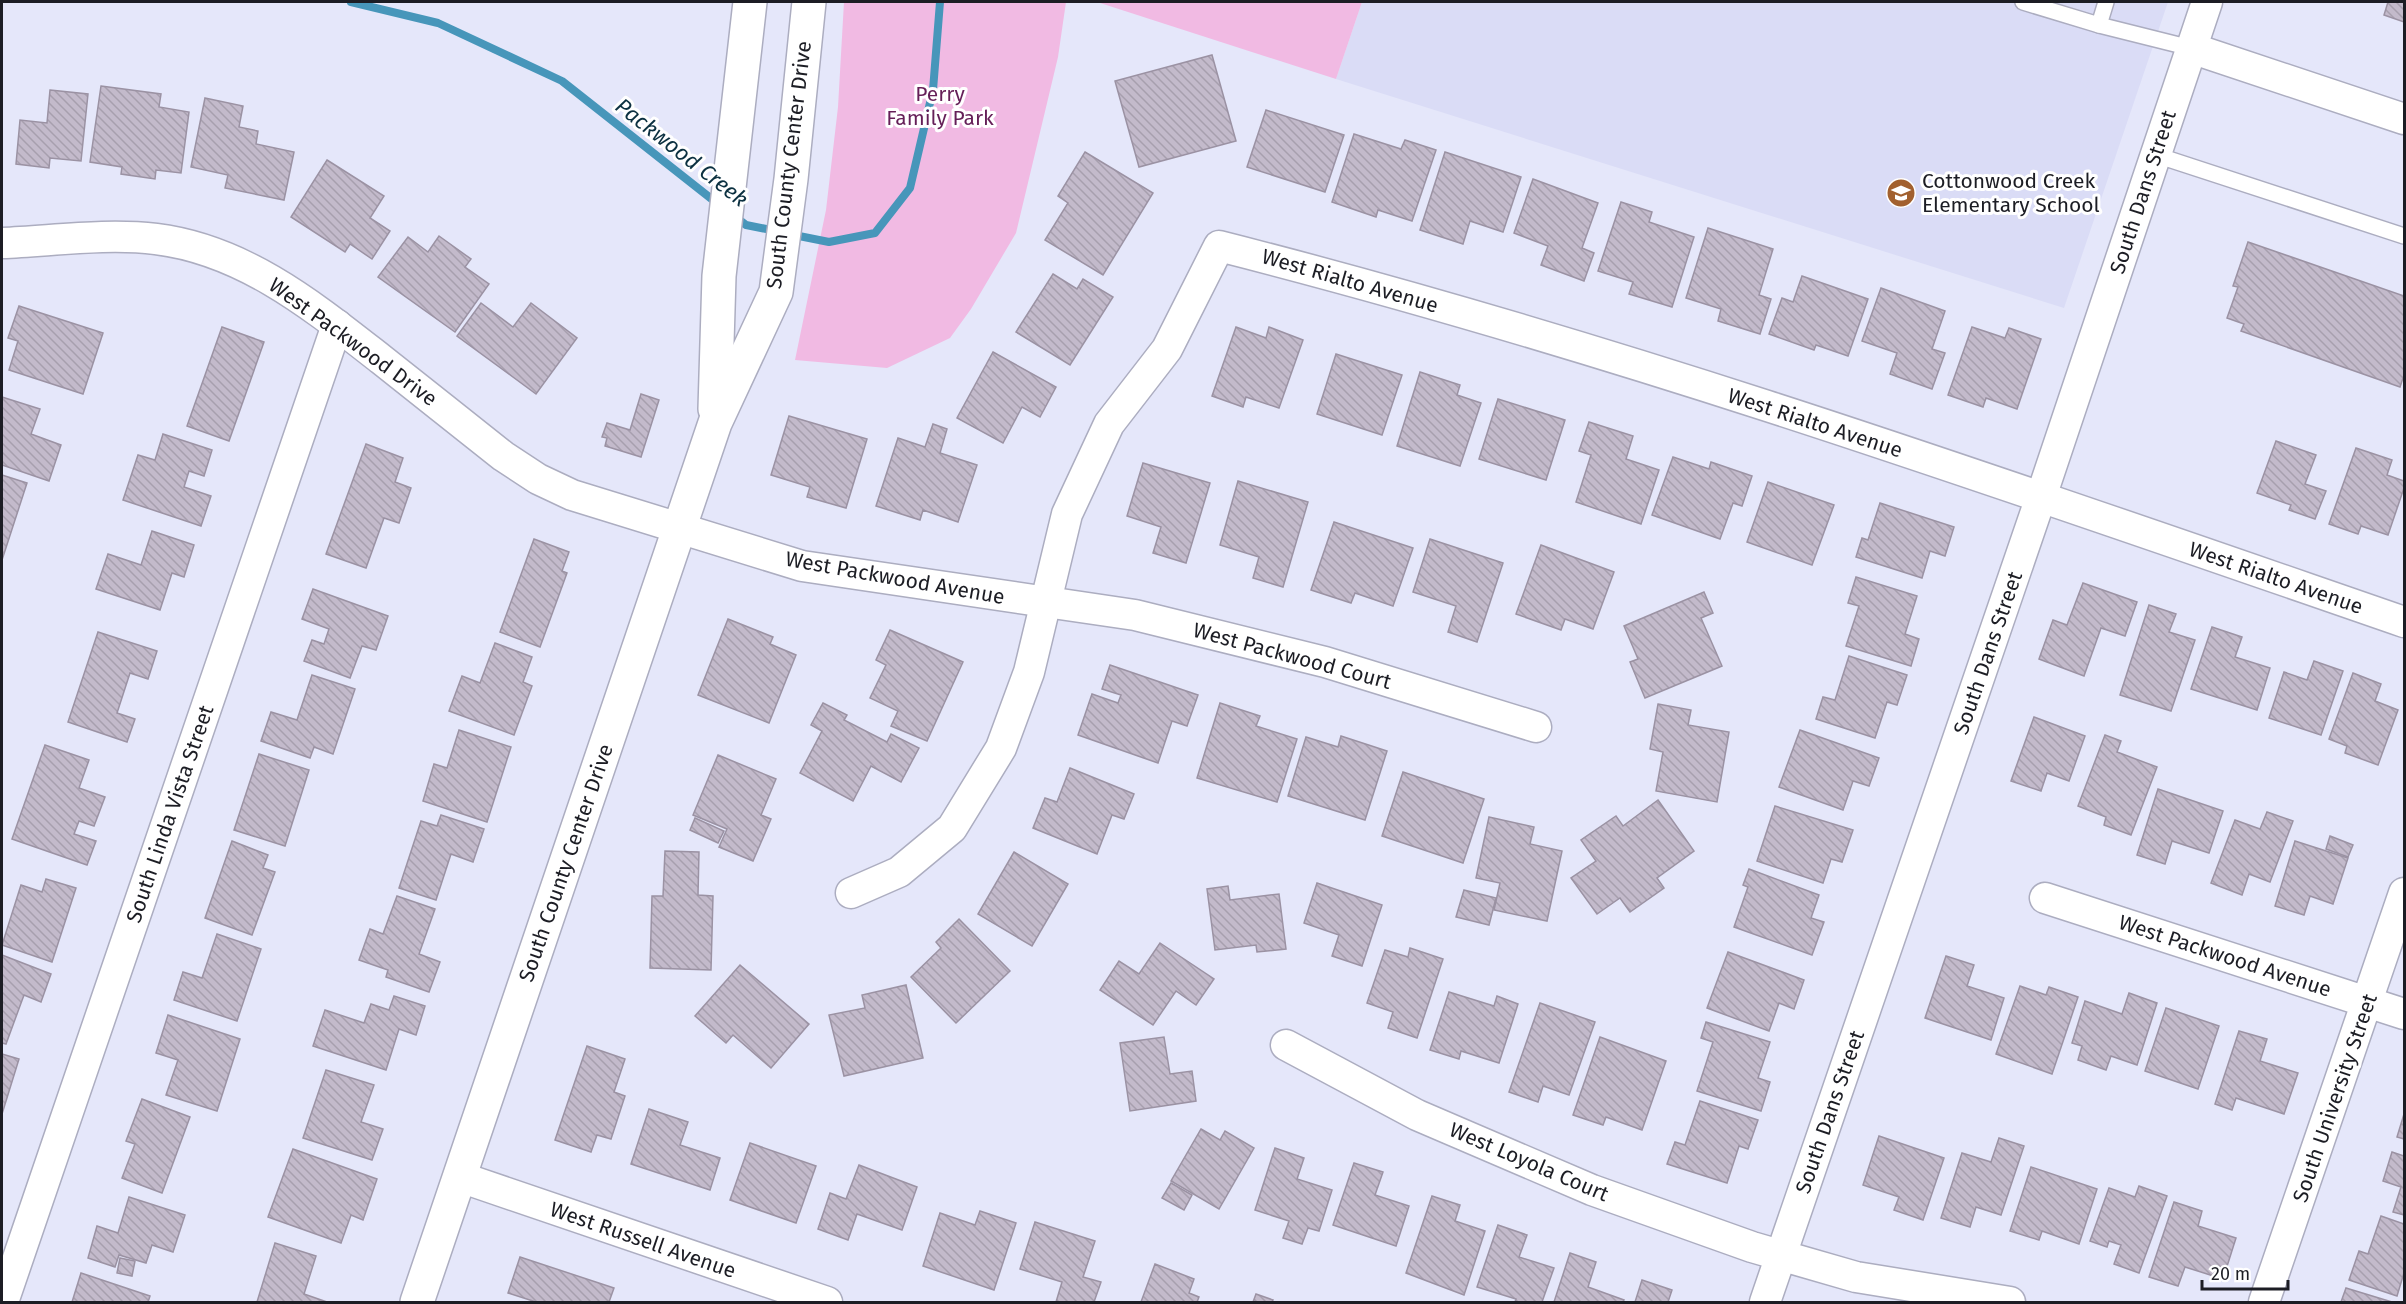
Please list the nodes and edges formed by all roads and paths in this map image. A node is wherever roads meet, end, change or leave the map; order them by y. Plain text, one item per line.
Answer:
1 (750, 2) edge
2 (809, 2) edge
3 (2023, 2) edge
4 (2106, 2) edge
5 (2207, 2) edge
6 (2099, 25) junction
7 (2191, 48) junction
8 (2404, 119) edge
9 (2156, 155) junction
10 (2404, 236) edge
11 (2, 243) edge
12 (338, 325) junction
13 (715, 423) junction
14 (2041, 497) junction
15 (678, 528) junction
16 (1044, 603) junction
17 (2404, 622) edge
18 (1536, 727) dead end
19 (851, 893) dead end
20 (2404, 893) edge
21 (2045, 898) dead end
22 (2368, 1001) junction
23 (2404, 1014) edge
24 (1286, 1045) dead end
25 (460, 1178) junction
26 (1781, 1256) junction
27 (3, 1302) edge
28 (417, 1302) edge
29 (827, 1302) edge
30 (1765, 1302) edge
31 (2010, 1302) edge
32 (2264, 1302) edge

1 - 13 street, South County Center Drive
2 - 13 street, South County Center Drive
3 - 6 lane
4 - 6 lane
5 - 7 street, South Dans Street
6 - 7 lane
7 - 8 street
7 - 9 street, South Dans Street
9 - 10 lane
9 - 14 street, South Dans Street
11 - 12 street, West Packwood Drive
12 - 15 street, West Packwood Drive
12 - 27 street, South Linda Vista Street
13 - 15 street, South County Center Drive
14 - 16 street, West Rialto Avenue
14 - 17 street, West Rialto Avenue
14 - 26 street, South Dans Street
15 - 16 street, West Packwood Avenue
15 - 25 street, South County Center Drive
16 - 18 street, West Packwood Court
16 - 19 street
20 - 22 street, South University Street
21 - 22 street, West Packwood Avenue
22 - 23 street, West Packwood Avenue
22 - 32 street, South University Street
24 - 26 street, West Loyola Court
25 - 28 street, South County Center Drive
25 - 29 street, West Russell Avenue
26 - 30 street, South Dans Street
26 - 31 street, West Loyola Court

